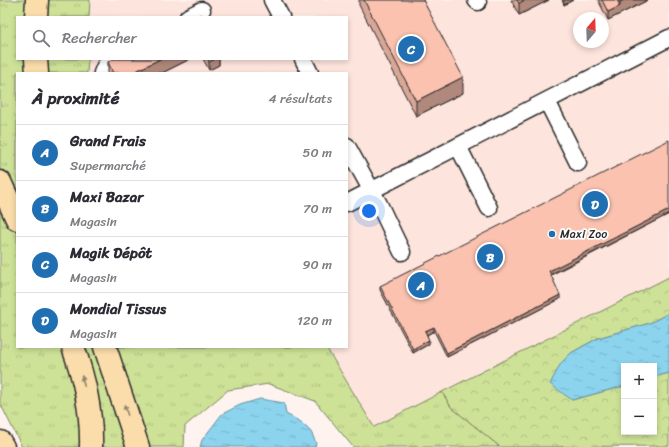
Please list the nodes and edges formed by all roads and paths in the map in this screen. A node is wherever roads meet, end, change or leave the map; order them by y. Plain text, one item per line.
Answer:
1 (37, 0) edge
2 (272, 0) edge
3 (36, 16) edge
4 (280, 16) edge
5 (669, 38) edge
6 (36, 60) edge
7 (111, 60) edge
8 (303, 60) edge
9 (36, 72) edge
10 (102, 72) edge
11 (309, 72) edge
12 (547, 101) junction
13 (458, 146) junction
14 (348, 148) edge
15 (578, 163) dead end
16 (0, 182) edge
17 (371, 191) junction
18 (348, 202) edge
19 (489, 208) dead end
20 (16, 217) edge
21 (402, 252) dead end
22 (73, 348) edge
23 (105, 348) edge
24 (0, 442) edge
25 (3, 447) edge
26 (91, 447) edge
27 (138, 447) edge

1 - 3 highway
2 - 4 street
5 - 12 street
6 - 9 highway
7 - 10 street
8 - 11 street
12 - 13 street
12 - 15 street
13 - 17 street
13 - 19 street
14 - 17 street
16 - 20 highway
17 - 18 street
17 - 21 street
26 -> 22 highway
27 -> 23 highway
24 - 25 highway

